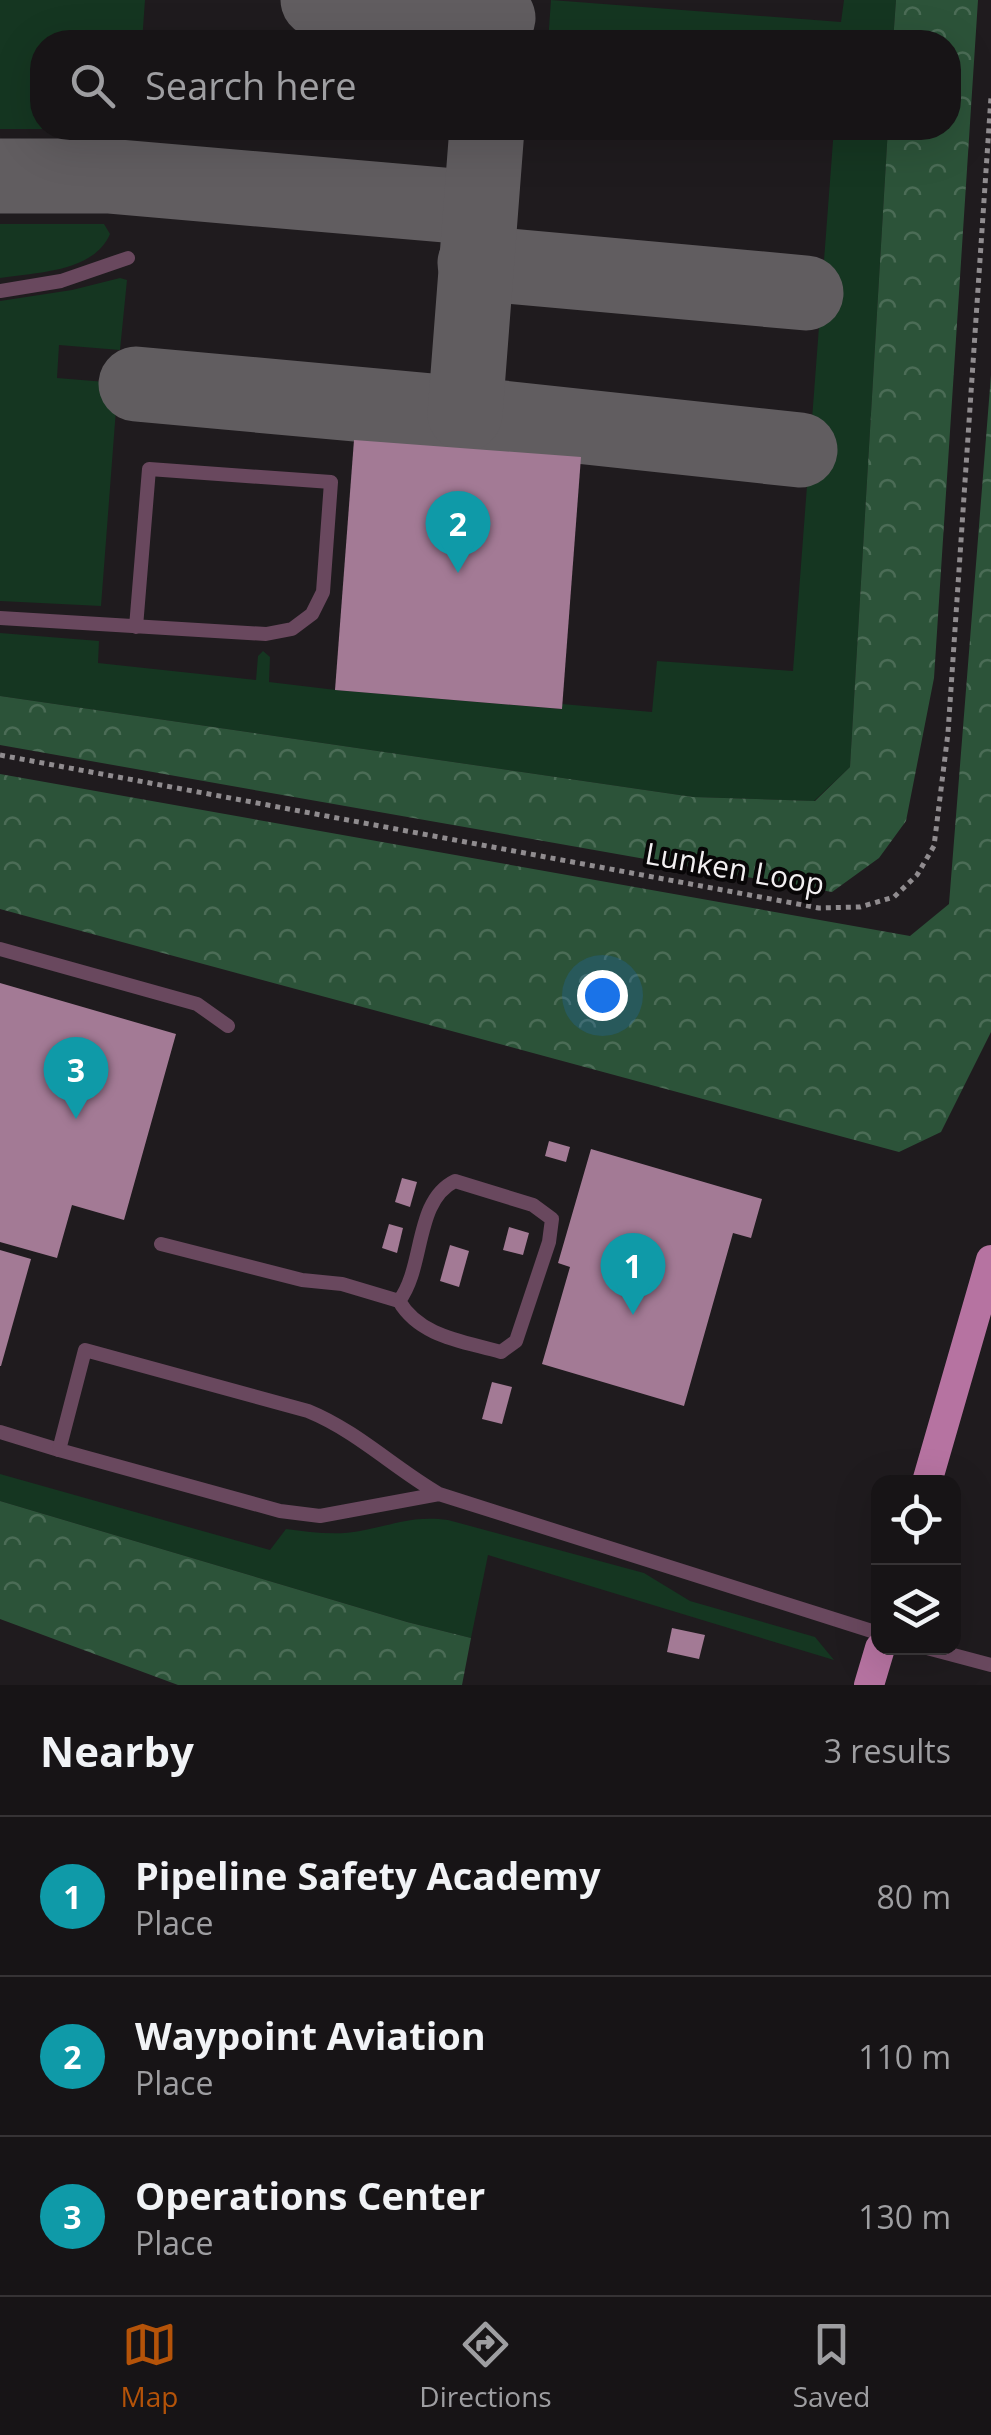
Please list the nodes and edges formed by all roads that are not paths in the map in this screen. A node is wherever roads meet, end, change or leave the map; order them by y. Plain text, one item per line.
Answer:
1 (128, 258) dead end
2 (0, 290) edge
3 (0, 618) edge
4 (136, 627) junction
5 (0, 949) edge
6 (228, 1026) dead end
7 (161, 1244) dead end
8 (991, 1260) edge
9 (399, 1300) junction
10 (0, 1432) edge
11 (59, 1450) junction
12 (929, 1475) edge
13 (439, 1494) junction
14 (871, 1631) edge
15 (878, 1655) edge
16 (953, 1655) edge
17 (991, 1665) edge
18 (869, 1685) edge

1 - 2 lane
3 - 4 lane
4 - 4 lane
5 - 6 lane
7 - 9 lane
8 - 12 main road
9 - 9 lane
10 - 11 lane
11 - 13 lane
11 - 13 lane
13 - 14 lane
15 - 18 main road
16 - 17 lane

